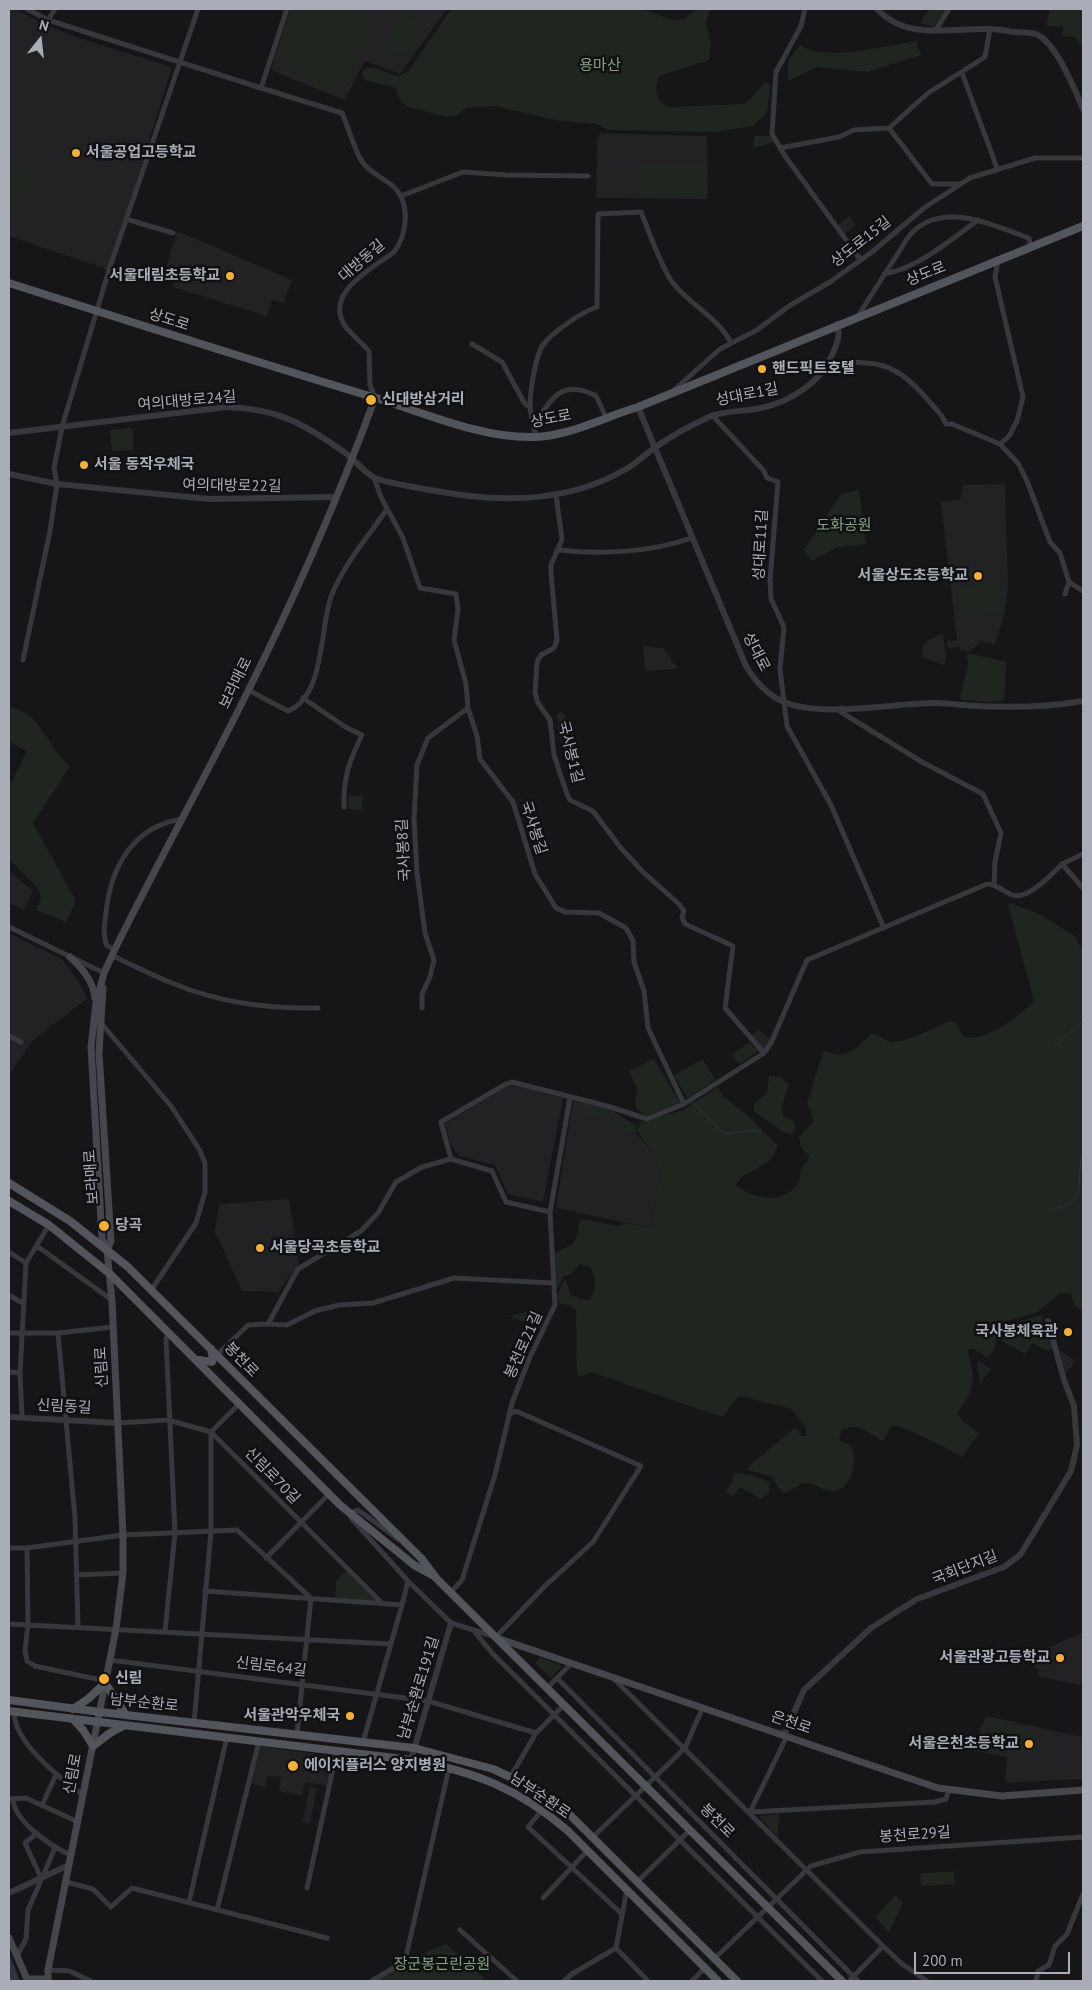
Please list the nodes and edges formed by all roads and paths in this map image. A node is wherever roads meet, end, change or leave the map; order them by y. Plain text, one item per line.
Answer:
1 (27, 9) edge
2 (55, 9) edge
3 (198, 9) edge
4 (287, 9) edge
5 (805, 9) edge
6 (877, 9) edge
7 (949, 9) edge
8 (48, 20) junction
9 (990, 29) junction
10 (935, 31) junction
11 (180, 62) junction
12 (962, 73) junction
13 (261, 88) junction
14 (1083, 109) edge
15 (889, 128) junction
16 (780, 148) junction
17 (1083, 158) edge
18 (997, 168) junction
19 (588, 176) dead end
20 (962, 184) junction
21 (400, 196) junction
22 (126, 219) junction
23 (978, 220) junction
24 (1083, 226) edge
25 (900, 228) junction
26 (173, 233) dead end
27 (909, 236) junction
28 (1031, 248) junction
29 (860, 259) junction
30 (998, 260) junction
31 (884, 274) junction
32 (9, 283) edge
33 (98, 312) junction
34 (858, 316) junction
35 (837, 324) junction
36 (730, 343) junction
37 (472, 344) dead end
38 (829, 362) junction
39 (672, 392) junction
40 (375, 398) junction
41 (530, 407) junction
42 (638, 407) junction
43 (712, 415) junction
44 (606, 417) junction
45 (534, 423) junction
46 (62, 427) junction
47 (9, 433) edge
48 (535, 437) junction
49 (1000, 444) junction
50 (654, 448) junction
51 (352, 461) junction
52 (9, 474) edge
53 (374, 478) junction
54 (57, 484) junction
55 (556, 495) junction
56 (336, 497) junction
57 (387, 509) junction
58 (692, 538) junction
59 (559, 550) junction
60 (1069, 582) junction
61 (1083, 591) edge
62 (1065, 594) dead end
63 (23, 660) dead end
64 (248, 690) junction
65 (303, 698) junction
66 (1083, 700) edge
67 (784, 702) junction
68 (468, 708) junction
69 (841, 708) junction
70 (344, 807) dead end
71 (182, 820) junction
72 (1083, 854) edge
73 (1062, 864) junction
74 (994, 885) junction
75 (1083, 888) edge
76 (9, 927) edge
77 (884, 928) junction
78 (114, 952) junction
79 (70, 957) junction
80 (104, 972) junction
81 (96, 1003) junction
82 (318, 1008) dead end
83 (422, 1008) dead end
84 (100, 1022) junction
85 (9, 1036) edge
86 (21, 1042) dead end
87 (764, 1053) junction
88 (570, 1098) junction
89 (684, 1104) junction
90 (451, 1159) junction
91 (9, 1183) edge
92 (9, 1201) edge
93 (550, 1212) junction
94 (49, 1225) junction
95 (37, 1246) junction
96 (107, 1250) junction
97 (9, 1252) edge
98 (26, 1263) junction
99 (110, 1274) junction
100 (553, 1283) junction
101 (152, 1289) junction
102 (9, 1295) edge
103 (112, 1301) junction
104 (24, 1304) junction
105 (1048, 1321) dead end
106 (268, 1324) junction
107 (113, 1327) junction
108 (9, 1333) edge
109 (58, 1333) junction
110 (170, 1333) junction
111 (23, 1334) junction
112 (210, 1348) junction
113 (217, 1355) junction
114 (198, 1359) junction
115 (9, 1372) edge
116 (20, 1373) junction
117 (247, 1386) junction
118 (238, 1401) junction
119 (510, 1414) junction
120 (9, 1417) edge
121 (22, 1417) junction
122 (67, 1419) junction
123 (168, 1420) junction
124 (118, 1423) junction
125 (212, 1432) junction
126 (329, 1494) junction
127 (340, 1505) junction
128 (352, 1515) junction
129 (301, 1524) junction
130 (362, 1530) junction
131 (211, 1531) junction
132 (175, 1533) junction
133 (124, 1535) junction
134 (76, 1542) junction
135 (407, 1545) junction
136 (9, 1548) edge
137 (27, 1548) junction
138 (266, 1558) junction
139 (123, 1573) junction
140 (76, 1575) junction
141 (436, 1578) junction
142 (408, 1580) junction
143 (206, 1591) junction
144 (451, 1592) junction
145 (311, 1598) junction
146 (382, 1603) junction
147 (402, 1604) junction
148 (451, 1623) junction
149 (9, 1624) edge
150 (28, 1624) junction
151 (78, 1627) junction
152 (116, 1629) junction
153 (165, 1631) junction
154 (474, 1631) junction
155 (202, 1634) junction
156 (496, 1638) junction
157 (307, 1639) junction
158 (390, 1644) junction
159 (110, 1660) junction
160 (572, 1663) junction
161 (198, 1671) junction
162 (612, 1676) junction
163 (557, 1678) junction
164 (106, 1682) junction
165 (302, 1684) junction
166 (547, 1688) junction
167 (376, 1694) junction
168 (9, 1700) edge
169 (428, 1701) junction
170 (564, 1705) junction
171 (703, 1707) junction
172 (73, 1709) junction
173 (11, 1712) edge
174 (100, 1712) junction
175 (126, 1715) junction
176 (554, 1715) junction
177 (73, 1719) junction
178 (98, 1722) junction
179 (194, 1723) junction
180 (125, 1725) junction
181 (134, 1728) dead end
182 (536, 1733) junction
183 (297, 1734) junction
184 (786, 1735) junction
185 (228, 1739) junction
186 (258, 1742) junction
187 (363, 1742) junction
188 (93, 1746) junction
189 (414, 1748) junction
190 (686, 1748) junction
191 (338, 1751) junction
192 (411, 1760) junction
193 (450, 1768) junction
194 (56, 1775) junction
195 (511, 1776) junction
196 (655, 1778) junction
197 (645, 1787) junction
198 (1083, 1790) edge
199 (948, 1793) junction
200 (83, 1795) junction
201 (635, 1796) junction
202 (11, 1799) edge
203 (42, 1805) junction
204 (542, 1810) junction
205 (750, 1812) junction
206 (78, 1822) junction
207 (689, 1831) junction
208 (37, 1833) junction
209 (1083, 1836) edge
210 (593, 1837) junction
211 (678, 1841) junction
212 (601, 1844) junction
213 (55, 1848) junction
214 (590, 1852) junction
215 (71, 1854) junction
216 (69, 1865) junction
217 (572, 1868) junction
218 (806, 1869) junction
219 (41, 1878) junction
220 (638, 1881) junction
221 (66, 1882) junction
222 (307, 1888) dead end
223 (628, 1891) junction
224 (9, 1893) edge
225 (1083, 1894) edge
226 (543, 1898) dead end
227 (776, 1898) junction
228 (189, 1902) junction
229 (1081, 1903) edge
230 (766, 1907) junction
231 (217, 1910) junction
232 (622, 1914) junction
233 (755, 1917) junction
234 (460, 1930) dead end
235 (9, 1938) edge
236 (327, 1938) dead end
237 (883, 1946) junction
238 (616, 1948) junction
239 (707, 1950) junction
240 (17, 1956) junction
241 (715, 1958) junction
242 (696, 1959) junction
243 (705, 1968) junction
244 (48, 1970) junction
245 (854, 1980) edge
246 (924, 1980) edge
247 (48, 1981) edge
248 (91, 1981) edge
249 (372, 1981) edge
250 (517, 1981) edge
251 (564, 1981) edge
252 (648, 1981) edge
253 (692, 1981) edge
254 (718, 1981) edge
255 (737, 1981) edge
256 (822, 1981) edge
257 (842, 1981) edge
258 (1036, 1981) edge

1 - 8 street
2 - 8 street
3 - 11 street
4 - 13 street
5 - 16 street
6 - 10 street
7 - 10 street
8 - 11 street
9 - 10 street
9 - 12 street
9 - 14 street
11 - 13 street
11 - 22 street
12 - 15 street
12 - 18 street
13 - 21 street
15 - 16 street
15 - 20 street
16 - 29 street
17 - 18 street, 상도로15길
18 - 20 street, 상도로15길
19 - 21 street
20 - 25 street, 상도로15길
21 - 40 street, 대방동길
22 - 26 street
22 - 33 street
23 - 27 street
23 - 28 street
23 - 31 street
24 - 28 main road, 상도로
25 - 27 street
25 - 29 street, 상도로15길
27 - 31 street
28 - 30 main road, 상도로
29 - 36 street, 상도로15길
30 - 34 main road, 상도로
30 - 49 street
31 - 34 street
32 - 33 main road, 상도로
33 - 40 main road, 상도로
33 - 46 street
34 - 35 main road, 상도로
35 - 38 street, 성대로1길
35 - 39 main road, 상도로
36 - 39 street, 상도로15길
36 - 41 street
37 - 41 street
38 - 43 street, 성대로1길
38 - 49 street
39 - 42 main road, 상도로
40 - 48 main road, 상도로
40 - 51 main road, 보라매로
41 - 45 street
42 - 44 main road, 상도로
42 - 50 street, 성대로
43 - 50 street, 성대로1길
43 - 67 street, 성대로11길
44 - 45 street
44 - 48 main road, 상도로
45 - 48 street
46 - 47 street, 여의대방로24길
46 - 51 street, 여의대방로24길
46 - 54 street
49 - 60 street
50 - 55 street, 성대로1길
50 - 58 street, 성대로
51 - 53 street, 국사봉길
51 - 56 main road, 보라매로
52 - 54 street, 여의대방로22길
53 - 55 street
53 - 57 street, 국사봉길
54 - 56 street, 여의대방로22길
54 - 63 street
55 - 59 street, 국사봉1길
56 - 64 main road, 보라매로
57 - 65 street
57 - 68 street, 국사봉길
58 - 59 street
58 - 67 street, 성대로
59 - 87 street, 국사봉1길
60 - 61 street
60 - 62 street
64 - 65 street
64 - 71 main road, 보라매로
65 - 70 street
66 - 69 street, 성대로
67 - 69 street, 성대로
67 - 77 street
68 - 83 street, 국사봉8길
68 - 89 street, 국사봉길
69 - 74 street
71 - 78 main road, 보라매로
71 - 78 street
72 - 73 street
73 - 74 street
73 - 75 street
74 - 77 street
76 - 79 street
77 - 87 street
78 - 80 main road, 보라매로
78 - 82 street
79 - 80 street
79 - 81 main road
80 - 81 main road, 보라매로
80 - 84 main road, 보라매로
81 - 96 main road, 보라매로
84 - 96 main road, 보라매로
84 - 101 street
85 - 86 street
87 - 89 street
88 - 89 street
88 - 90 street
88 - 93 street, 봉천로21길
90 - 93 street
90 - 106 street
91 - 96 main road, 봉천로
92 - 94 main road, 봉천로
93 - 100 street, 봉천로21길
94 - 95 street
94 - 99 main road, 봉천로
95 - 98 street
95 - 103 street
96 - 99 main road, 신림로
96 - 101 main road, 봉천로
97 - 98 street
98 - 104 street
99 - 103 main road, 신림로
99 - 110 main road, 봉천로
100 - 106 street
100 - 119 street, 봉천로21길
101 - 112 main road, 봉천로
102 - 104 street
103 - 107 main road, 신림로
104 - 111 street
105 - 184 street, 국회단지길
106 - 113 street
107 - 109 street
107 - 124 main road, 신림로
108 - 111 street
109 - 111 street
109 - 122 street
110 - 114 main road, 봉천로
110 - 123 street
111 - 116 street
112 - 113 main road, 봉천로
112 - 114 main road
113 - 117 main road, 봉천로
114 - 118 main road, 봉천로
115 - 116 street
116 - 121 street
117 - 118 main road
117 - 135 main road, 봉천로
118 - 125 street
118 - 126 main road, 봉천로
119 - 144 street, 봉천로21길
119 - 156 street
120 - 121 street, 신림동길
121 - 122 street, 신림동길
122 - 124 street, 신림동길
122 - 134 street
123 - 124 street
123 - 125 street
123 - 132 street
124 - 133 main road, 신림로
125 - 129 street, 신림로70길
125 - 131 street
126 - 127 main road, 봉천로
126 - 129 street
127 - 128 main road, 봉천로
127 - 130 street
128 - 130 street
128 - 135 street
128 - 141 main road, 봉천로
129 - 138 street
129 - 146 street, 신림로70길
130 - 142 street
131 - 132 street
131 - 138 street
131 - 143 street
132 - 133 street
132 - 153 street
133 - 134 street
133 - 139 main road, 신림로
134 - 137 street
134 - 140 street
135 - 141 main road, 봉천로
136 - 137 street
137 - 150 street
138 - 145 street
139 - 140 street
139 - 152 main road, 신림로
140 - 151 street
141 - 144 main road, 봉천로
142 - 147 street
142 - 148 street
143 - 145 street
143 - 155 street
144 - 156 main road, 봉천로
145 - 146 street
145 - 157 street
146 - 147 street
147 - 158 street
148 - 154 street
148 - 169 street, 남부순환로191길
149 - 150 street
150 - 151 street
150 - 164 street
151 - 152 street
152 - 153 street
152 - 159 main road, 신림로
153 - 155 street
154 - 156 street
154 - 176 street
155 - 157 street
155 - 161 street
156 - 160 main road, 은천로
156 - 166 main road, 봉천로
157 - 158 street
157 - 165 street
158 - 167 street
159 - 161 street, 신림로64길
159 - 164 main road, 신림로
160 - 162 main road, 은천로
160 - 163 street
161 - 165 street, 신림로64길
161 - 179 street
162 - 171 main road, 은천로
162 - 190 street
163 - 166 street
163 - 196 street, 봉천로
164 - 172 main road
164 - 174 main road, 신림로
164 - 175 main road
165 - 167 street, 신림로64길
165 - 183 street
166 - 170 main road, 봉천로
167 - 169 street, 신림로64길
167 - 187 street
168 - 172 main road, 남부순환로
169 - 182 street, 신림로64길
169 - 189 street, 남부순환로191길
170 - 176 street, 남부순환로
170 - 197 main road, 봉천로
171 - 184 main road, 은천로
171 - 190 street
172 - 174 main road, 남부순환로
173 - 177 main road, 남부순환로
173 - 194 street, 남부순환로
174 - 175 main road, 남부순환로
174 - 178 main road, 신림로
175 - 179 main road, 남부순환로
176 - 182 street, 남부순환로
176 - 201 street
177 - 178 main road, 남부순환로
177 - 188 main road
178 - 180 main road, 남부순환로
178 - 188 main road, 신림로
179 - 183 main road, 남부순환로
180 - 185 main road, 남부순환로
180 - 188 main road
181 - 185 street, 남부순환로
182 - 195 street, 남부순환로
183 - 187 main road, 남부순환로
184 - 199 main road, 은천로
184 - 205 street
185 - 186 main road, 남부순환로
185 - 228 street
186 - 191 main road, 남부순환로
186 - 231 street
187 - 189 main road, 남부순환로
188 - 200 main road, 신림로
189 - 192 street, 남부순환로191길
189 - 195 main road, 남부순환로
190 - 196 street
190 - 205 street
191 - 192 main road, 남부순환로
191 - 222 street
192 - 193 main road, 남부순환로
193 - 204 main road, 남부순환로
193 - 249 street
194 - 200 street, 남부순환로
194 - 203 street
195 - 210 main road, 남부순환로
196 - 197 street
196 - 227 street, 봉천로
197 - 201 street
197 - 207 main road, 봉천로
198 - 199 main road, 은천로
199 - 205 street
200 - 206 main road, 신림로
201 - 210 street
201 - 211 street
202 - 203 street
202 - 208 street
203 - 206 street
204 - 214 main road, 남부순환로
204 - 217 street
205 - 218 street
206 - 215 main road, 신림로
207 - 211 street
207 - 230 main road, 봉천로
208 - 213 street
208 - 219 street
209 - 218 street, 봉천로29길
210 - 212 main road, 남부순환로
211 - 220 street
211 - 233 street
212 - 214 main road
212 - 220 main road, 남부순환로
213 - 215 street
213 - 219 street
214 - 217 street
214 - 223 main road, 남부순환로
215 - 216 main road, 신림로
216 - 219 street
216 - 221 main road, 신림로
217 - 226 street
217 - 232 street
218 - 227 street, 봉천로29길
218 - 237 street
219 - 224 street
219 - 240 street
220 - 239 main road, 남부순환로
221 - 228 street
221 - 244 main road, 신림로
223 - 232 street
223 - 242 main road, 남부순환로
225 - 229 street
227 - 230 street, 봉천로29길
227 - 245 street, 봉천로
228 - 231 street
229 - 258 street
230 - 233 street
230 - 257 main road, 봉천로
231 - 236 street
232 - 238 street
233 - 241 street
233 - 256 street
234 - 250 street
235 - 240 main road
237 - 245 street
237 - 246 street
238 - 251 street
238 - 252 street
239 - 241 main road, 남부순환로
239 - 242 main road
240 - 247 main road
241 - 255 main road, 남부순환로
242 - 243 main road, 남부순환로
243 - 253 street
243 - 254 main road, 남부순환로
244 - 247 main road, 신림로
244 - 248 street

